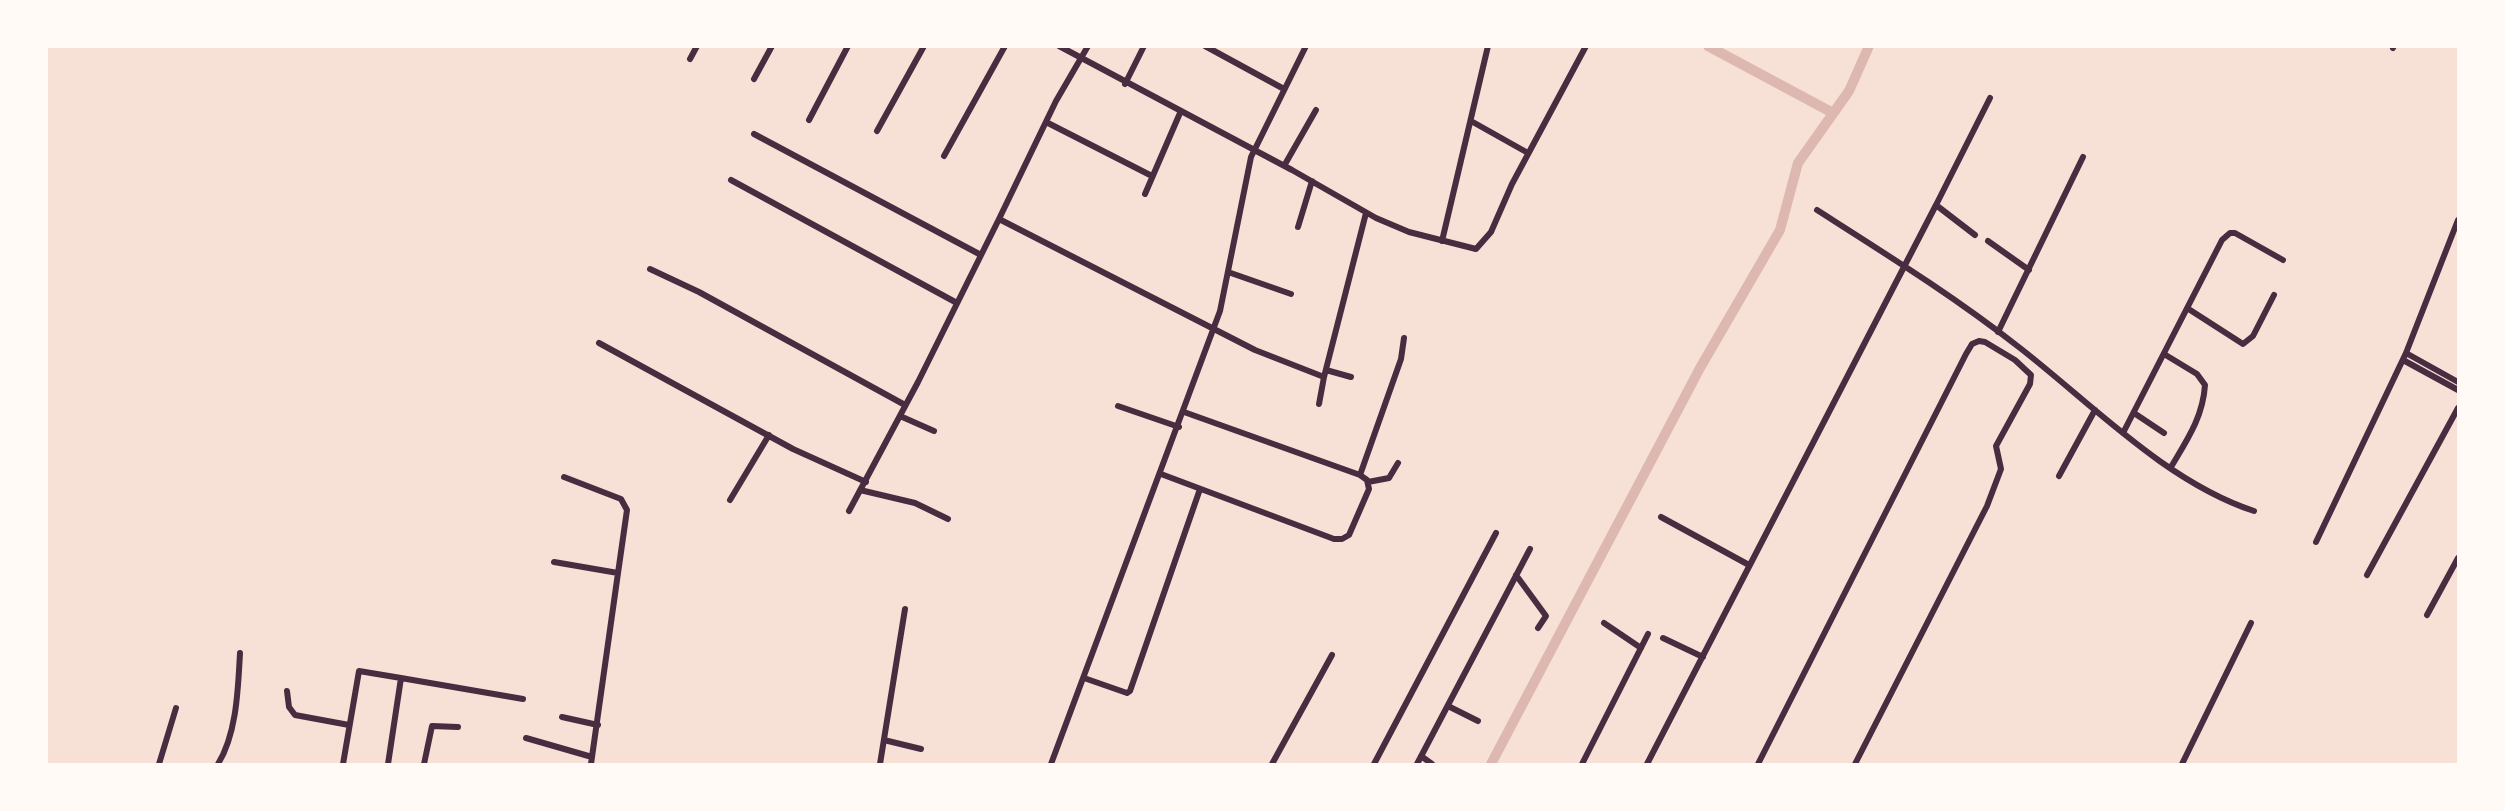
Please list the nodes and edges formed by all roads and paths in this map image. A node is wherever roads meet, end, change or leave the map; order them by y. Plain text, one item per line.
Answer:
1 (697, 46) edge
2 (772, 46) edge
3 (848, 46) edge
4 (924, 46) edge
5 (1005, 46) edge
6 (1059, 46) edge
7 (1088, 46) edge
8 (1144, 46) edge
9 (1205, 46) edge
10 (1306, 46) edge
11 (1488, 46) edge
12 (1586, 46) edge
13 (1083, 57) junction
14 (690, 59) dead end
15 (754, 79) dead end
16 (1125, 84) junction
17 (1284, 89) junction
18 (1990, 98) dead end
19 (1316, 110) dead end
20 (1180, 113) junction
21 (809, 120) dead end
22 (1471, 121) junction
23 (1046, 122) junction
24 (877, 131) dead end
25 (754, 134) dead end
26 (1255, 151) junction
27 (1528, 153) junction
28 (944, 156) dead end
29 (2083, 157) dead end
30 (1284, 166) junction
31 (1152, 176) junction
32 (731, 180) dead end
33 (1312, 181) junction
34 (1145, 194) dead end
35 (1936, 205) junction
36 (1817, 210) dead end
37 (1366, 213) junction
38 (999, 219) junction
39 (2458, 220) edge
40 (1298, 227) dead end
41 (1975, 235) dead end
42 (1442, 241) junction
43 (1988, 241) dead end
44 (981, 255) junction
45 (2283, 260) dead end
46 (1905, 266) junction
47 (650, 269) dead end
48 (2029, 270) junction
49 (1228, 272) junction
50 (1292, 294) dead end
51 (2274, 295) dead end
52 (957, 303) junction
53 (2187, 308) junction
54 (1214, 330) junction
55 (1998, 332) junction
56 (1404, 338) dead end
57 (599, 343) dead end
58 (2164, 354) junction
59 (2405, 356) junction
60 (1326, 370) junction
61 (1351, 376) dead end
62 (1324, 377) junction
63 (2458, 382) edge
64 (2458, 390) edge
65 (1319, 404) dead end
66 (905, 405) junction
67 (1118, 406) dead end
68 (2458, 408) edge
69 (2095, 410) junction
70 (1184, 412) junction
71 (2134, 413) junction
72 (900, 416) junction
73 (1179, 427) junction
74 (934, 431) dead end
75 (2123, 433) junction
76 (2164, 433) dead end
77 (769, 435) junction
78 (1398, 463) dead end
79 (2171, 467) junction
80 (1161, 474) junction
81 (1360, 475) junction
82 (2059, 476) dead end
83 (564, 477) dead end
84 (866, 482) junction
85 (1368, 482) junction
86 (1200, 489) junction
87 (860, 490) junction
88 (730, 500) dead end
89 (849, 511) dead end
90 (2254, 511) dead end
91 (1660, 517) dead end
92 (948, 519) dead end
93 (1496, 533) dead end
94 (2316, 542) dead end
95 (1530, 549) dead end
96 (2458, 558) edge
97 (554, 562) dead end
98 (1749, 565) junction
99 (618, 573) junction
100 (1516, 575) junction
101 (2367, 575) dead end
102 (905, 609) dead end
103 (2427, 615) dead end
104 (1604, 623) dead end
105 (2251, 623) dead end
106 (1538, 628) dead end
107 (1648, 634) dead end
108 (1663, 638) dead end
109 (1641, 648) junction
110 (240, 653) dead end
111 (1332, 654) dead end
112 (1703, 657) junction
113 (401, 678) junction
114 (1084, 678) junction
115 (287, 691) dead end
116 (523, 699) dead end
117 (1448, 706) junction
118 (176, 708) dead end
119 (562, 717) dead end
120 (1478, 721) dead end
121 (598, 724) junction
122 (349, 725) junction
123 (458, 727) dead end
124 (526, 738) dead end
125 (884, 740) junction
126 (921, 749) dead end
127 (1421, 756) junction
128 (592, 757) junction
129 (159, 765) edge
130 (218, 765) edge
131 (343, 765) edge
132 (388, 765) edge
133 (424, 765) edge
134 (591, 765) edge
135 (880, 765) edge
136 (1051, 765) edge
137 (1272, 765) edge
138 (1374, 765) edge
139 (1417, 765) edge
140 (1432, 765) edge
141 (1582, 765) edge
142 (1647, 765) edge
143 (1758, 765) edge
144 (1855, 765) edge
145 (2182, 765) edge

1 - 14 street
2 - 15 street
3 - 21 street
4 - 24 street
5 - 28 street
6 - 13 street
7 - 13 street
8 - 16 street
9 - 17 street
10 - 17 street
11 - 22 street
12 - 27 street
13 - 16 street
13 - 23 street
16 - 20 street
17 - 26 street
18 - 35 street
19 - 30 street
20 - 26 street
20 - 31 street
22 - 27 street
22 - 42 street
23 - 31 street
23 - 38 street
25 - 44 street
26 - 30 street
26 - 49 street
27 - 42 street
29 - 48 street
30 - 33 street
31 - 34 street
32 - 52 street
33 - 37 street
33 - 40 street
35 - 41 street
35 - 46 street
36 - 46 street
37 - 42 street
37 - 60 street
38 - 44 street
38 - 54 street
39 - 59 street
43 - 48 street
44 - 52 street
45 - 53 street
46 - 55 street
46 - 98 street
47 - 66 street
48 - 55 street
49 - 50 street
49 - 54 street
51 - 53 street
52 - 66 street
53 - 58 street
54 - 62 street
54 - 70 street
55 - 69 street
56 - 81 street
57 - 77 street
58 - 71 street
58 - 79 street
59 - 63 street
59 - 64 street
59 - 94 street
60 - 61 street
60 - 62 street
62 - 65 street
66 - 72 street
67 - 73 street
68 - 101 street
69 - 75 street
69 - 82 street
70 - 73 street
70 - 81 street
71 - 75 street
71 - 76 street
72 - 74 street
72 - 84 street
73 - 80 street
75 - 79 street
77 - 84 street
77 - 88 street
78 - 85 street
79 - 90 street
80 - 86 street
80 - 114 street
81 - 85 street
83 - 99 street
84 - 87 street
85 - 86 street
86 - 114 street
87 - 89 street
87 - 92 street
91 - 98 street
93 - 138 street
95 - 100 street
96 - 103 street
97 - 99 street
98 - 112 street
99 - 121 street
100 - 106 street
100 - 117 street
102 - 125 street
104 - 109 street
105 - 145 street
107 - 109 street
108 - 112 street
109 - 141 street
110 - 130 street
111 - 137 street
112 - 142 street
113 - 116 street
113 - 122 street
113 - 132 street
114 - 136 street
115 - 122 street
117 - 120 street
117 - 127 street
118 - 129 street
119 - 121 street
121 - 128 street
122 - 131 street
123 - 133 street
124 - 128 street
125 - 126 street
125 - 135 street
127 - 139 street
127 - 140 street
128 - 134 street
143 - 144 street

